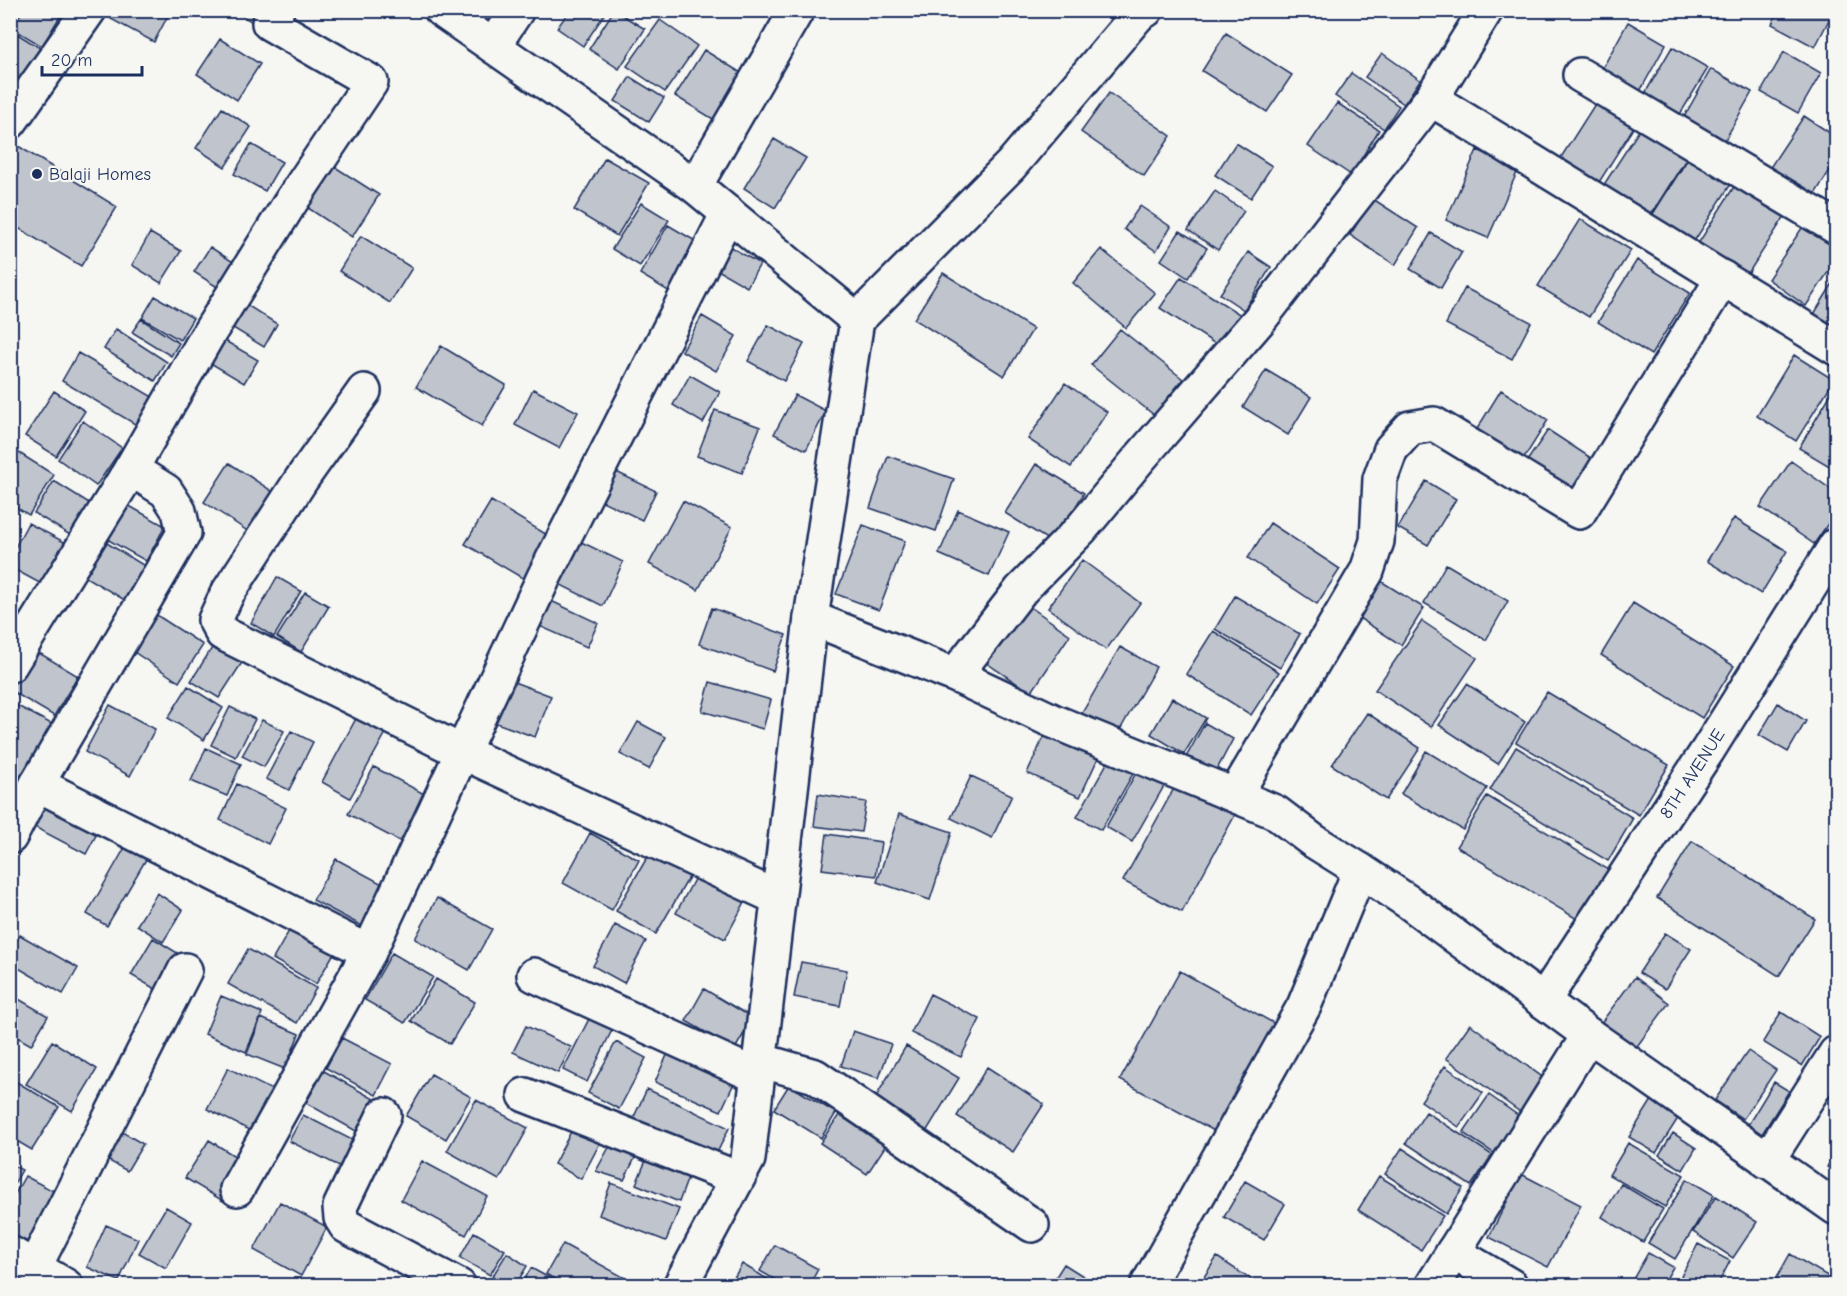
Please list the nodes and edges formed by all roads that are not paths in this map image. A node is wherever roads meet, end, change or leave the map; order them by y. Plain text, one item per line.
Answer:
1 (89, 10) edge
2 (277, 10) edge
3 (441, 10) edge
4 (517, 10) edge
5 (797, 10) edge
6 (1146, 10) edge
7 (1486, 10) edge
8 (493, 46) junction
9 (1580, 75) dead end
10 (1431, 99) junction
11 (13, 111) edge
12 (695, 186) junction
13 (728, 213) junction
14 (1836, 227) edge
15 (1723, 278) junction
16 (857, 320) junction
17 (1836, 348) edge
18 (364, 391) dead end
19 (131, 469) junction
20 (1836, 545) edge
21 (811, 618) junction
22 (10, 665) edge
23 (956, 675) junction
24 (462, 752) junction
25 (37, 784) junction
26 (1235, 795) junction
27 (10, 837) edge
28 (1360, 870) junction
29 (778, 898) junction
30 (369, 952) junction
31 (185, 970) dead end
32 (534, 975) dead end
33 (1543, 1001) junction
34 (1589, 1035) junction
35 (1836, 1053) edge
36 (758, 1068) junction
37 (525, 1095) dead end
38 (384, 1115) dead end
39 (1767, 1161) junction
40 (737, 1178) junction
41 (237, 1189) dead end
42 (1836, 1208) edge
43 (1032, 1225) dead end
44 (1453, 1252) junction
45 (23, 1259) edge
46 (66, 1286) edge
47 (459, 1286) edge
48 (680, 1286) edge
49 (1147, 1286) edge
50 (1431, 1286) edge
51 (1511, 1286) edge

1 - 11 street
2 - 19 street
3 - 8 street
4 - 8 street
5 - 12 street
6 - 16 street
7 - 10 street
8 - 12 street
9 - 14 street
10 - 15 street
10 - 23 street
12 - 13 street
13 - 16 street
13 - 24 street
15 - 17 street
15 - 26 street
16 - 21 street
18 - 24 street
19 - 22 street
19 - 25 street
20 - 33 street, 8TH AVENUE
21 - 23 street
21 - 29 street
23 - 26 street
24 - 29 street
24 - 30 street
25 - 27 street
25 - 30 street
26 - 28 street
28 - 33 street
28 - 49 street
29 - 36 street
30 - 41 street
31 - 45 street
32 - 36 street
33 - 34 street
34 - 39 street
34 - 44 street
35 - 39 street
36 - 40 street
36 - 43 street
37 - 40 street
38 - 47 street
39 - 42 street
40 - 48 street
44 - 50 street
44 - 51 street
45 - 46 street

